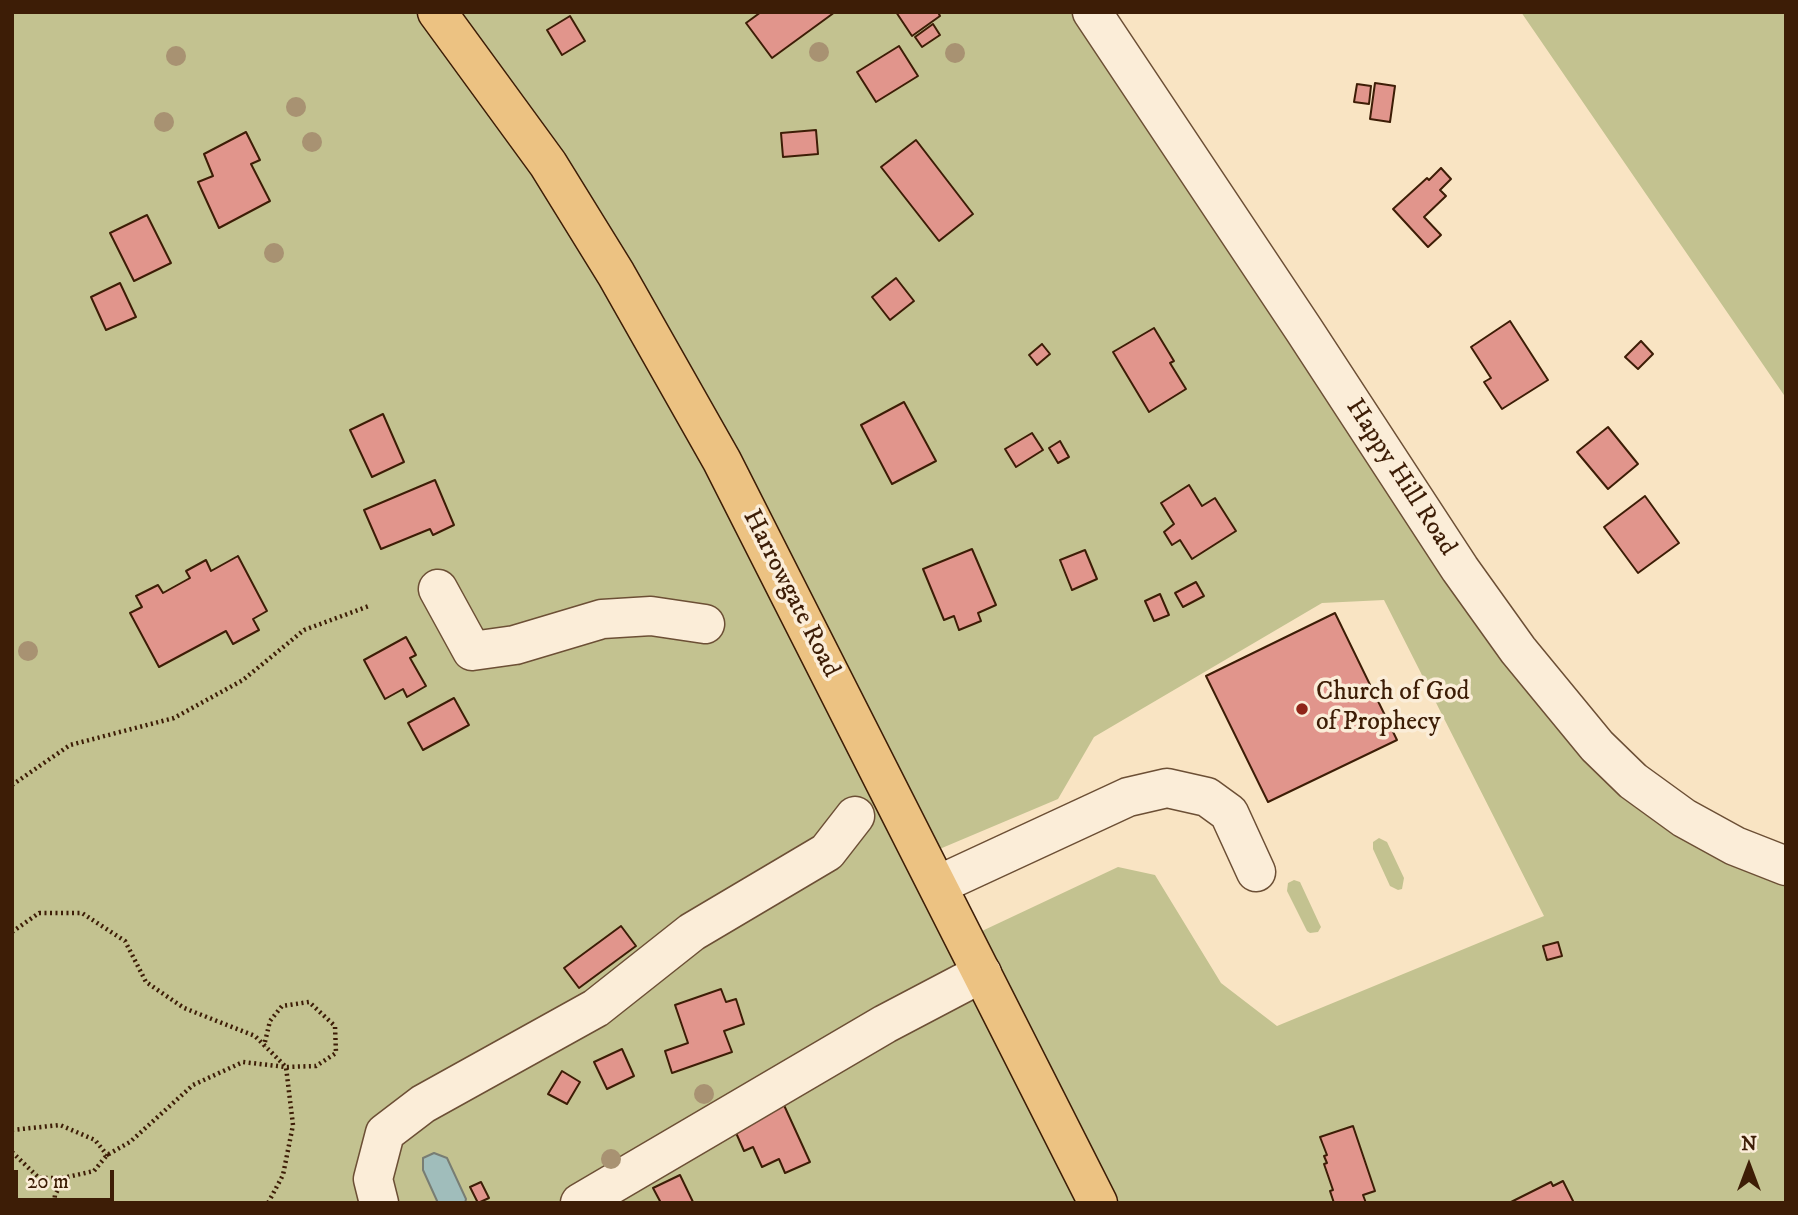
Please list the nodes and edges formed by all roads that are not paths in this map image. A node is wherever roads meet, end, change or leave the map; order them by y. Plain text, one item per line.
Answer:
1 (437, 12) edge
2 (1092, 12) edge
3 (439, 589) dead end
4 (705, 624) dead end
5 (855, 816) dead end
6 (1786, 866) edge
7 (1256, 872) dead end
8 (938, 885) junction
9 (982, 973) junction
10 (379, 1203) edge
11 (580, 1203) edge
12 (1098, 1203) edge

1 - 8 main road, Harrowgate Road
2 - 6 street, Happy Hill Road
3 - 4 street
5 - 10 street
7 - 8 street
8 - 9 main road, Harrowgate Road
9 - 11 street
9 - 12 main road, Harrowgate Road

